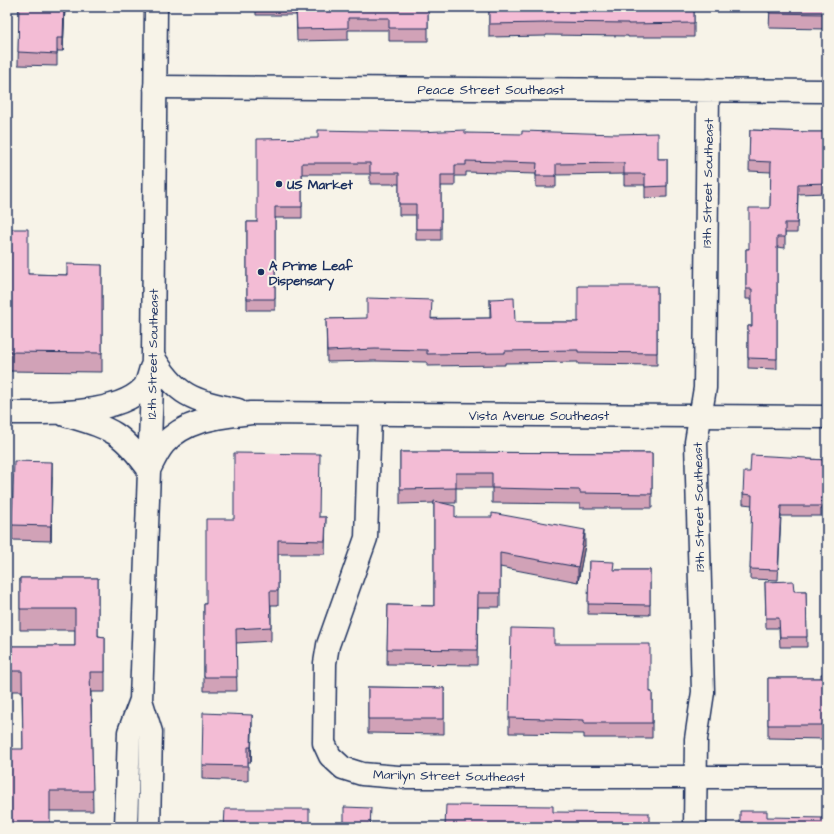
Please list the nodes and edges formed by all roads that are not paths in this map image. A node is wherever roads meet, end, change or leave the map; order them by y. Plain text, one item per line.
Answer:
1 (156, 7) edge
2 (155, 87) junction
3 (708, 90) junction
4 (827, 91) edge
5 (152, 361) junction
6 (7, 413) edge
7 (56, 413) junction
8 (250, 413) junction
9 (370, 414) junction
10 (700, 416) junction
11 (827, 417) edge
12 (149, 470) junction
13 (141, 700) junction
14 (695, 776) junction
15 (827, 777) edge
16 (126, 827) edge
17 (149, 827) edge
18 (695, 827) edge

1 - 2 street, 12th Street Southeast
2 - 3 street, Peace Street Southeast
2 - 5 street, 12th Street Southeast
3 - 4 street, Peace Street Southeast
3 - 10 street, 13th Street Southeast
5 - 7 street
5 - 8 street
5 - 12 street, 12th Street Southeast
6 - 7 street
7 - 12 street
8 - 9 street, Vista Avenue Southeast
8 - 12 street
9 - 10 street, Vista Avenue Southeast
9 - 14 street, Marilyn Street Southeast
10 - 11 street, Vista Avenue Southeast
10 - 14 street, 13th Street Southeast
12 - 13 street, 12th Street Southeast
13 - 16 street, 12th Street Southeast
13 - 17 street, 12th Street Southeast
14 - 15 street, Marilyn Street Southeast
14 - 18 street, 13th Street Southeast

